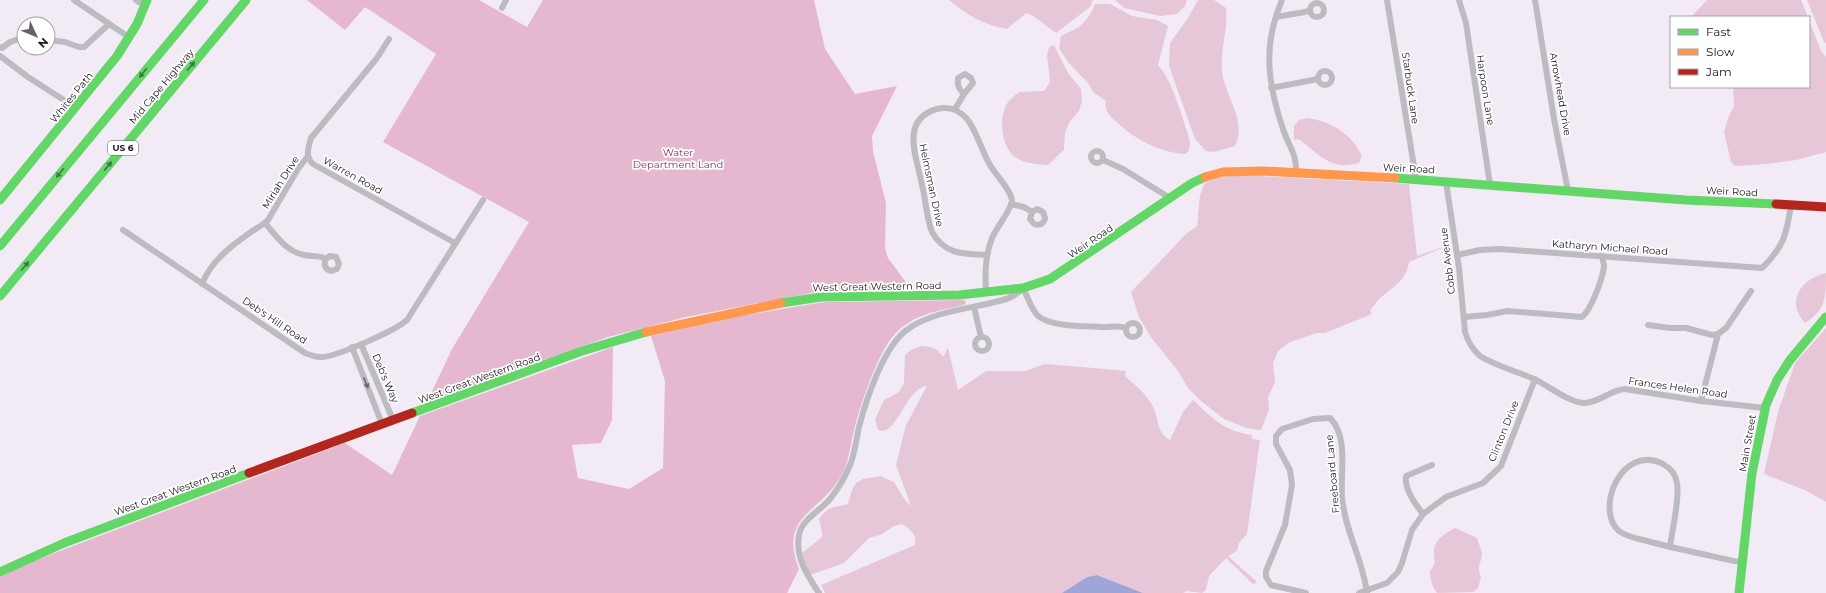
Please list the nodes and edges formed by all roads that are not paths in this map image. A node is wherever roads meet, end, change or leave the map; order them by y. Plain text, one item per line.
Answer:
1 (74, 0) edge
2 (136, 0) edge
3 (204, 0) edge
4 (246, 0) edge
5 (506, 0) edge
6 (1282, 0) edge
7 (1388, 0) edge
8 (1459, 0) edge
9 (1535, 0) edge
10 (146, 3) edge
11 (502, 8) dead end
12 (1310, 11) dead end
13 (1276, 17) junction
14 (109, 24) junction
15 (130, 38) junction
16 (16, 39) edge
17 (389, 39) dead end
18 (56, 41) edge
19 (0, 47) edge
20 (0, 56) edge
21 (1318, 78) dead end
22 (1271, 88) junction
23 (964, 94) dead end
24 (76, 108) junction
25 (955, 109) junction
26 (308, 156) junction
27 (1103, 160) dead end
28 (1296, 173) junction
29 (1416, 179) junction
30 (1446, 182) junction
31 (1490, 185) junction
32 (1568, 191) junction
33 (1170, 198) junction
34 (0, 200) edge
35 (483, 200) dead end
36 (1011, 204) junction
37 (1791, 204) junction
38 (1826, 207) edge
39 (1032, 212) dead end
40 (265, 224) junction
41 (123, 230) dead end
42 (455, 243) junction
43 (0, 246) edge
44 (988, 255) junction
45 (1457, 255) junction
46 (1602, 256) junction
47 (326, 259) dead end
48 (202, 284) junction
49 (1023, 288) junction
50 (1751, 291) dead end
51 (986, 292) junction
52 (0, 296) edge
53 (974, 308) junction
54 (1464, 317) junction
55 (1826, 317) edge
56 (1648, 325) dead end
57 (1126, 328) dead end
58 (1718, 334) junction
59 (981, 337) dead end
60 (1467, 338) joint
61 (361, 344) junction
62 (352, 347) junction
63 (1535, 380) junction
64 (1701, 401) junction
65 (1764, 408) junction
66 (393, 420) junction
67 (382, 424) junction
68 (1432, 465) dead end
69 (1423, 514) junction
70 (1670, 546) junction
71 (1743, 563) junction
72 (0, 572) edge
73 (1367, 592) edge
74 (819, 593) edge
75 (1306, 593) edge
76 (1359, 593) edge
77 (1740, 593) edge

1 - 14 street
2 - 10 street
3 -> 43 main road
52 -> 4 main road, Mid Cape Highway / US 6
5 - 11 street
6 - 13 street
7 - 29 street, Starbuck Lane
8 - 31 street, Harpoon Lane
9 - 32 street, Arrowhead Drive
10 - 15 main road, Whites Path
12 - 13 street
13 - 22 street
14 - 15 street
14 - 18 street
15 - 24 main road, Whites Path
16 - 19 street
17 - 26 street
20 - 24 street
21 - 22 street
22 - 28 street
23 - 25 street
24 - 34 main road, Whites Path
25 - 36 street
25 - 44 street, Helmsman Drive
26 - 40 street, Miriah Drive
26 - 42 street, Warren Road
27 - 33 street
28 - 29 main road, Weir Road
28 - 33 main road, Weir Road
29 - 30 main road, Weir Road
30 - 31 main road, Weir Road
30 - 45 street, Cobb Avenue
31 - 32 main road, Weir Road
32 - 37 main road, Weir Road
33 - 49 main road, Weir Road
35 - 42 street, Deb's Hill Road
36 - 39 street
36 - 44 street
37 - 38 main road, Weir Road
37 - 46 street, Katharyn Michael Road
40 - 47 street
40 - 48 street, Miriah Drive
41 - 48 street, Deb's Hill Road
42 - 61 street, Deb's Hill Road
44 - 51 street
45 - 46 street, Katharyn Michael Road
45 - 54 street, Cobb Avenue
46 - 54 street
48 - 62 street, Deb's Hill Road
49 - 51 main road, Weir Road
49 - 53 street, Weir Road
49 - 57 street
50 - 58 street
51 - 66 main road, West Great Western Road
53 - 59 street
53 - 74 street, Weir Road
54 - 60 street, Cobb Avenue
55 - 65 main road, Main Street
56 - 58 street
58 - 64 street
60 - 63 street, Frances Helen Road
61 - 62 street, Deb's Hill Road
61 - 66 street, Deb's Way
62 -> 67 street, Deb's Way
63 - 64 street, Frances Helen Road
63 - 69 street, Clinton Drive
64 - 65 street, Frances Helen Road
65 - 71 main road, Main Street
66 - 67 main road, West Great Western Road
67 - 72 main road, West Great Western Road
68 - 69 street
69 - 73 street, Clinton Drive
70 - 70 street
70 - 71 street
71 - 77 main road, Main Street
73 - 75 street, Freeboard Lane
73 - 76 street, Clinton Drive

